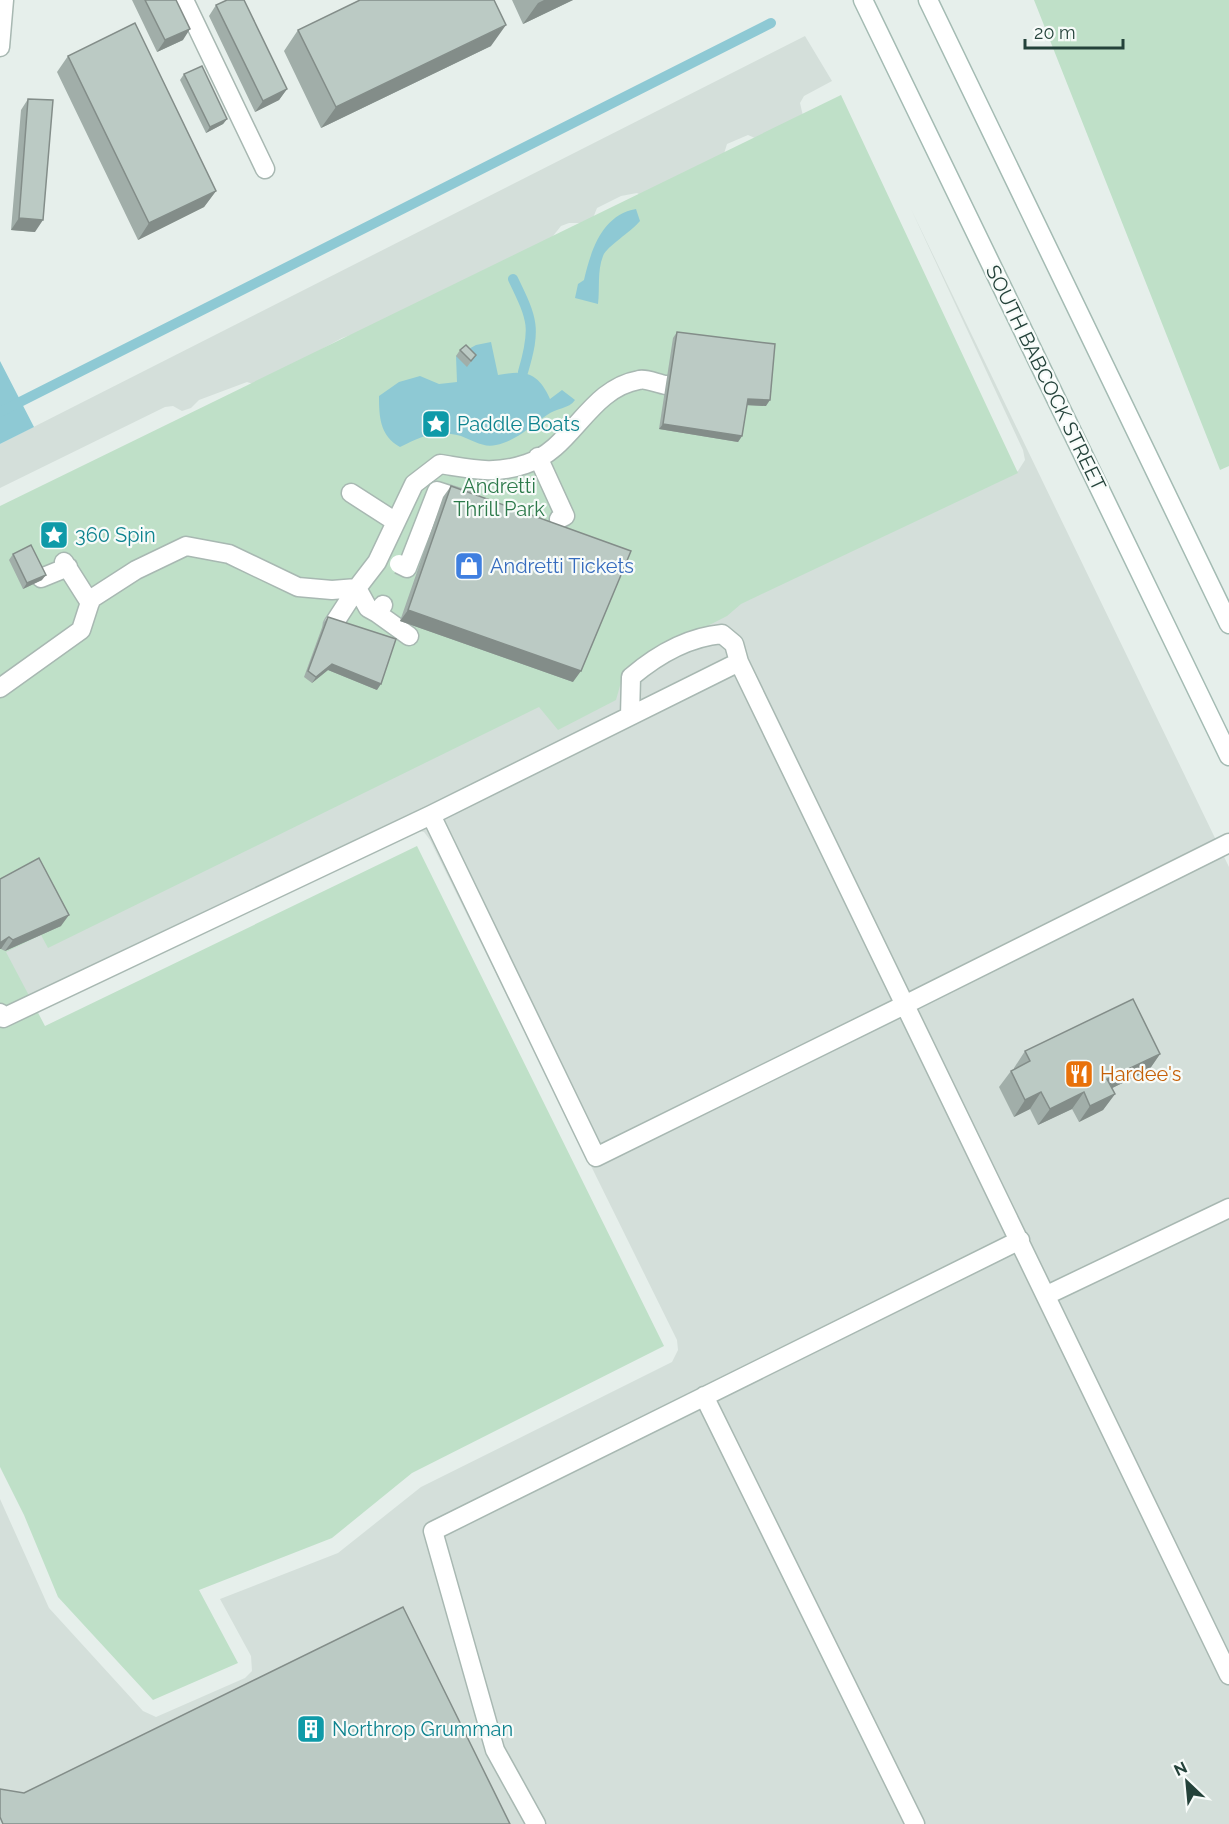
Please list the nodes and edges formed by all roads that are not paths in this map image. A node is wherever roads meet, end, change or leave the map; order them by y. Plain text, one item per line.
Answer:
1 (4, 0) edge
2 (184, 0) edge
3 (862, 0) edge
4 (928, 0) edge
5 (0, 47) edge
6 (265, 169) dead end
7 (666, 385) edge
8 (538, 458) junction
9 (351, 493) dead end
10 (481, 505) edge
11 (559, 519) dead end
12 (393, 529) junction
13 (423, 556) dead end
14 (399, 564) dead end
15 (41, 578) edge
16 (357, 588) junction
17 (90, 603) junction
18 (1229, 624) edge
19 (333, 625) edge
20 (409, 636) dead end
21 (739, 662) junction
22 (0, 688) edge
23 (630, 716) junction
24 (1229, 756) edge
25 (431, 815) junction
26 (1229, 843) edge
27 (904, 1006) junction
28 (0, 1013) edge
29 (1229, 1208) edge
30 (1020, 1240) junction
31 (1047, 1295) junction
32 (704, 1396) junction
33 (1226, 1664) edge
34 (536, 1824) edge
35 (915, 1824) edge

1 - 5 main road
2 - 6 main road
3 - 24 main road, SOUTH BABCOCK STREET
4 - 18 main road
7 - 8 main road
8 - 11 main road
8 - 12 main road
9 - 12 main road
10 - 14 main road, bridge
12 - 13 main road
12 - 16 main road
15 - 17 main road
16 - 17 main road
16 - 19 main road
16 - 20 main road
17 - 22 main road
21 - 23 main road
21 - 23 main road
21 - 27 main road
23 - 25 main road
25 - 27 main road
25 - 28 main road
26 - 27 main road
27 - 30 main road
29 - 31 main road
30 - 31 main road
30 - 32 main road
31 - 33 main road
32 - 34 main road
32 - 35 main road

